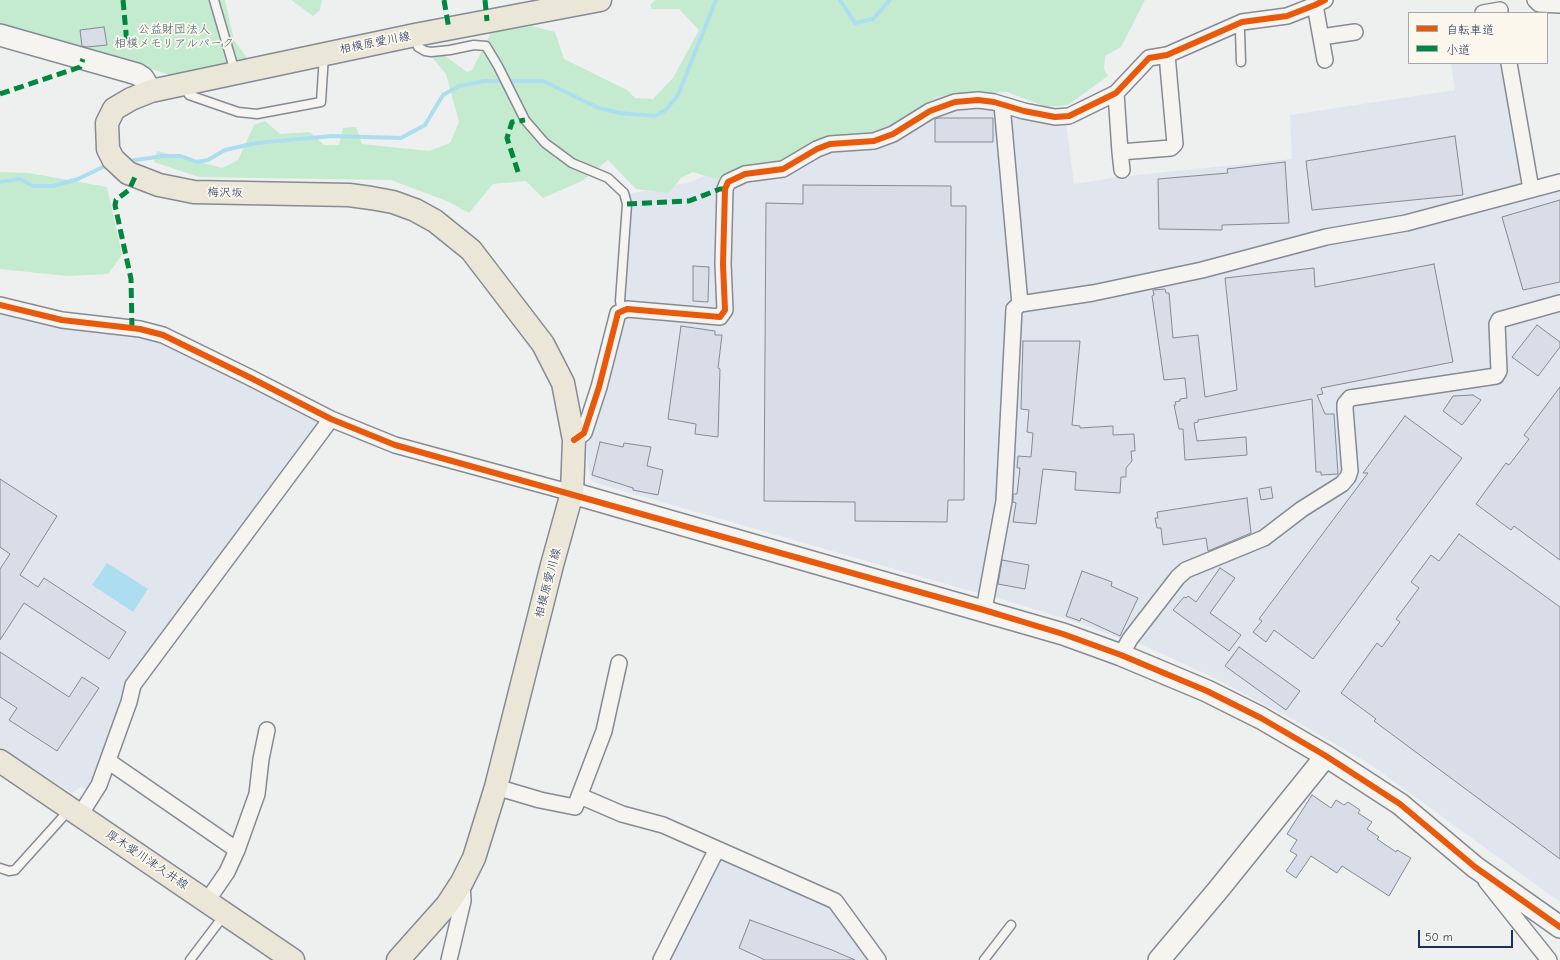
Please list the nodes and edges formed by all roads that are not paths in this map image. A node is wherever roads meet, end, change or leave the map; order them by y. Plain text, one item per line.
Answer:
1 (214, 0) edge
2 (600, 0) edge
3 (1534, 0) edge
4 (1320, 3) edge
5 (1560, 5) edge
6 (1500, 8) edge
7 (1486, 12) edge
8 (1237, 24) junction
9 (1356, 32) dead end
10 (0, 35) edge
11 (415, 35) junction
12 (1321, 37) junction
13 (324, 54) junction
14 (1167, 55) junction
15 (1325, 60) dead end
16 (1241, 62) dead end
17 (1509, 64) edge
18 (235, 72) junction
19 (182, 84) junction
20 (151, 91) junction
21 (1116, 93) junction
22 (1002, 105) junction
23 (1120, 152) junction
24 (1122, 170) dead end
25 (1560, 182) edge
26 (1531, 189) junction
27 (436, 221) joint
28 (1560, 303) edge
29 (1020, 304) junction
30 (0, 305) edge
31 (622, 311) junction
32 (331, 420) junction
33 (574, 440) junction
34 (572, 493) junction
35 (984, 610) junction
36 (1121, 655) junction
37 (619, 663) dead end
38 (267, 730) dead end
39 (1326, 756) junction
40 (0, 761) edge
41 (108, 761) junction
42 (496, 787) junction
43 (580, 796) junction
44 (75, 812) junction
45 (717, 849) junction
46 (237, 850) junction
47 (1475, 867) junction
48 (0, 868) edge
49 (462, 882) junction
50 (207, 901) junction
51 (226, 914) junction
52 (1011, 925) dead end
53 (1560, 927) edge
54 (190, 960) edge
55 (293, 960) edge
56 (398, 960) edge
57 (448, 960) edge
58 (661, 960) edge
59 (878, 960) edge
60 (984, 960) edge
61 (1159, 960) edge
62 (1549, 960) edge

1 - 18 lane
2 - 11 main road, 相模原愛川線
3 - 5 street
4 - 8 street
4 - 12 street
6 - 7 street
8 - 14 street
8 - 16 lane
9 - 12 street
10 - 20 street
11 - 13 main road, 相模原愛川線
11 - 31 lane
12 - 15 street
13 - 18 main road, 相模原愛川線
13 - 19 lane
14 - 21 street
14 - 23 street
17 - 26 street
18 - 19 main road, 相模原愛川線
19 - 20 main road, 相模原愛川線
20 - 27 main road, 梅沢坂
21 - 22 street
21 - 23 street
22 - 29 street
22 - 31 street
23 - 24 street
25 - 26 street
26 - 29 street
27 - 33 main road, 相模原愛川線
28 - 36 street
29 - 35 street
30 - 32 street
31 - 33 street
32 - 34 street
32 - 41 street
33 - 34 main road, 相模原愛川線
34 - 35 street
34 - 42 main road, 相模原愛川線
35 - 36 street
36 - 39 street
37 - 43 street
38 - 46 street
39 - 47 street
39 - 61 street
40 - 44 main road, 厚木愛川津久井線
41 - 44 street
41 - 46 street
42 - 43 street
42 - 49 main road, 相模原愛川線
43 - 45 street
44 - 48 lane
44 - 50 main road, 厚木愛川津久井線
45 - 58 street
45 - 59 street
46 - 50 street
47 - 53 street
47 - 62 street
49 - 56 main road, 相模原愛川線
49 - 57 street
50 - 51 main road, 厚木愛川津久井線
51 - 54 lane
51 - 55 main road, 厚木愛川津久井線
52 - 60 lane

